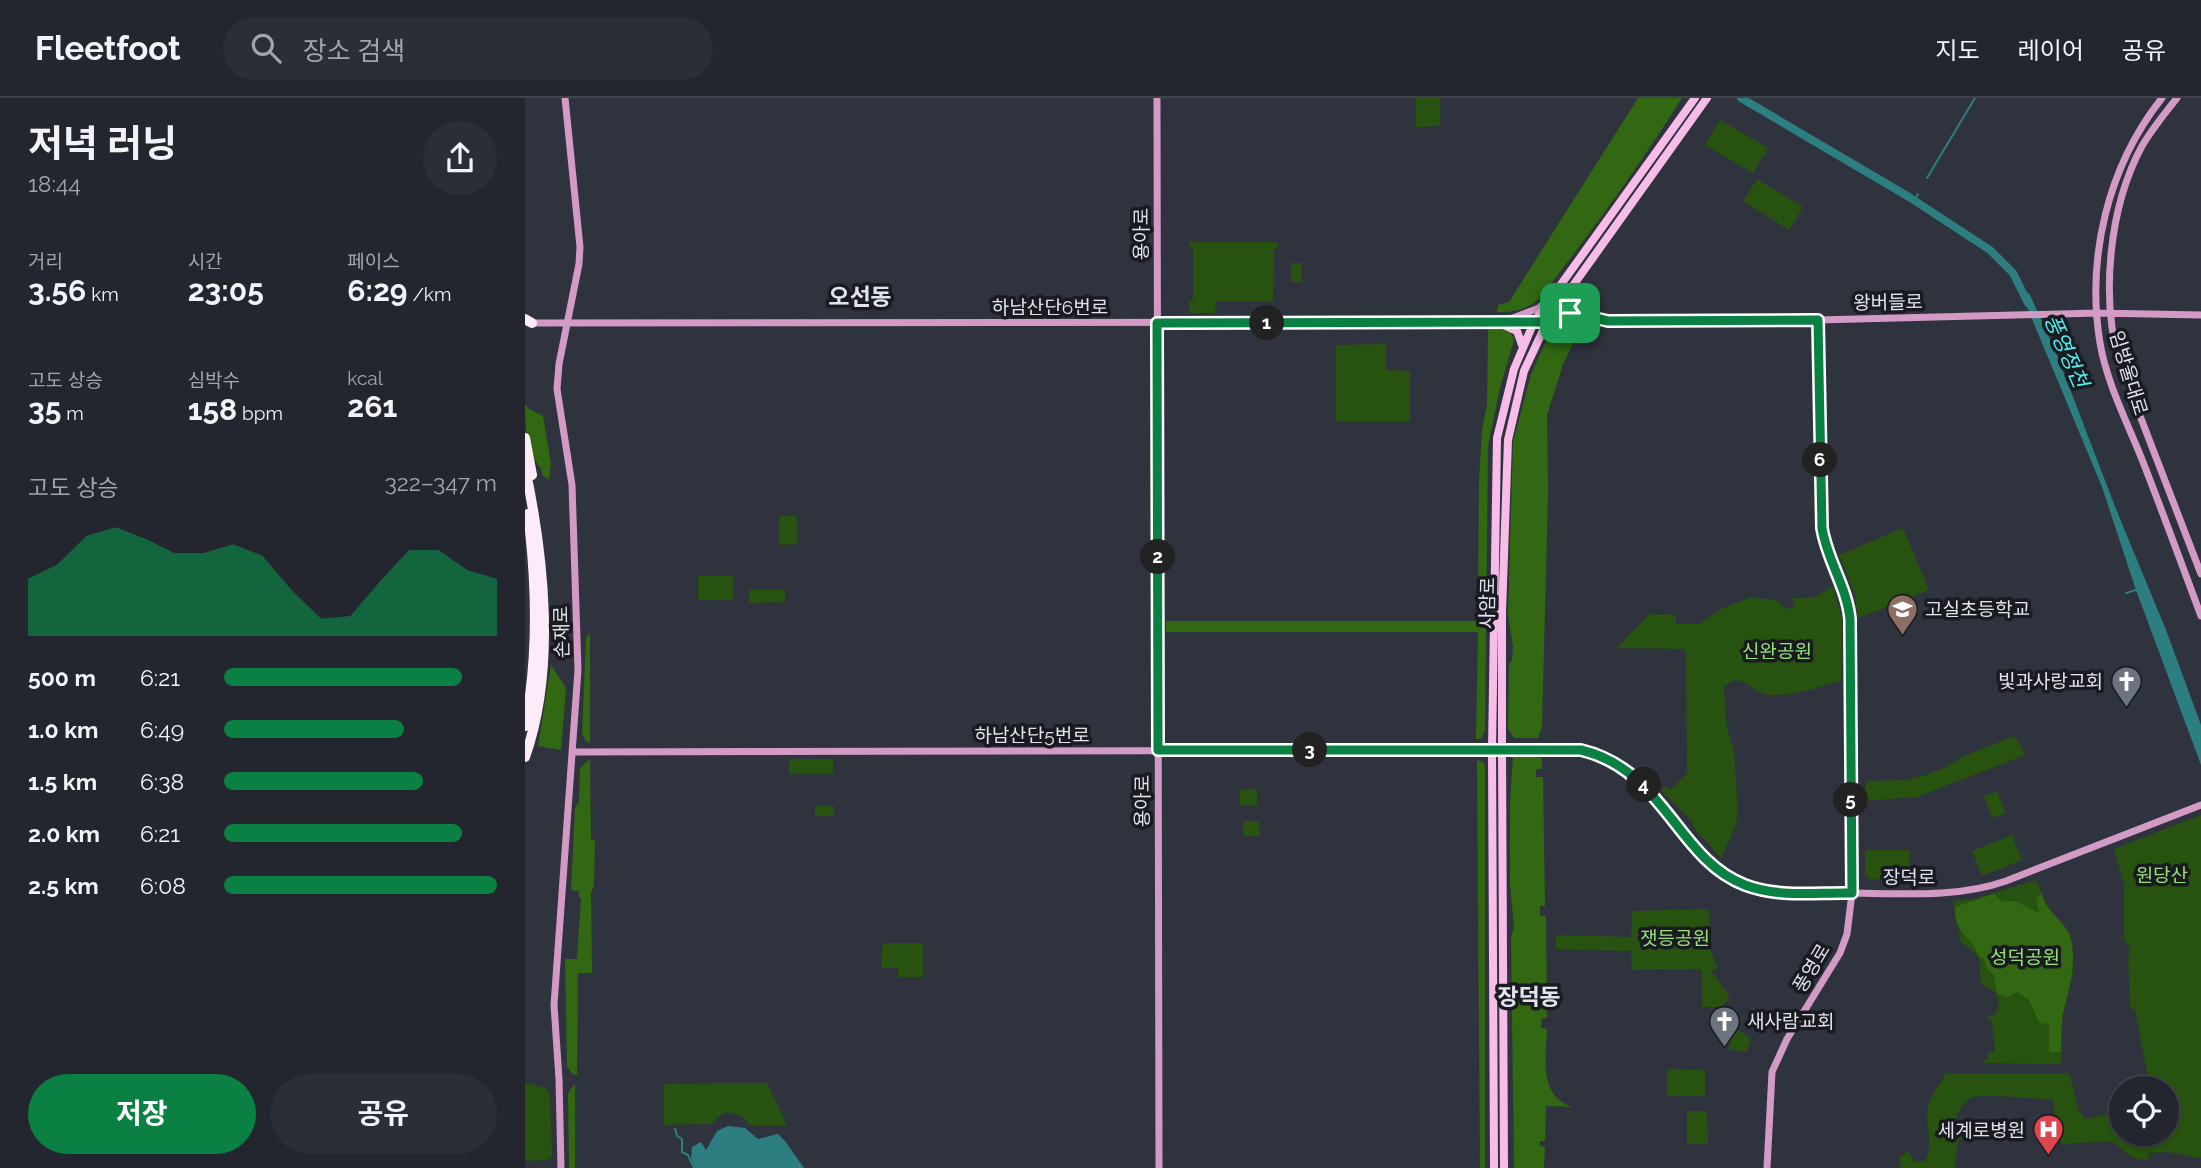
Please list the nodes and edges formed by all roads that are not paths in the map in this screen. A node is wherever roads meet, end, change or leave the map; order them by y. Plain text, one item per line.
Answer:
1 (565, 98) edge
2 (1157, 98) edge
3 (2162, 98) edge
4 (2178, 98) edge
5 (1695, 99) edge
6 (1705, 102) edge
7 (1570, 290) junction
8 (1554, 294) junction
9 (2097, 313) junction
10 (2110, 313) junction
11 (2201, 315) edge
12 (1818, 320) junction
13 (1608, 321) junction
14 (1497, 322) junction
15 (1534, 322) junction
16 (1547, 322) junction
17 (527, 323) edge
18 (1157, 323) junction
19 (566, 324) junction
20 (1522, 348) junction
21 (525, 438) edge
22 (525, 468) edge
23 (530, 501) edge
24 (525, 528) edge
25 (534, 539) junction
26 (2201, 573) edge
27 (2201, 616) edge
28 (540, 619) junction
29 (525, 726) edge
30 (1492, 749) junction
31 (1502, 749) junction
32 (1158, 750) junction
33 (572, 751) junction
34 (525, 757) edge
35 (2199, 806) edge
36 (1852, 893) junction
37 (1493, 1166) edge
38 (561, 1168) edge
39 (1159, 1168) edge
40 (1504, 1168) edge
41 (1767, 1168) edge

1 - 19 main road, 손재로
2 - 18 main road, 용아로
3 - 9 main road, 임방울대로
4 - 10 main road, 임방울대로
5 - 8 main road, 사암로
6 - 7 main road, 사암로
7 - 13 main road
7 - 16 main road, 사암로
8 - 14 main road
8 - 15 main road, 사암로
9 - 10 main road, 왕버들로
9 - 12 main road, 왕버들로
9 - 27 main road, 임방울대로
10 - 11 main road, 왕버들로
10 - 26 main road, 임방울대로
12 - 13 main road, 왕버들로
12 - 36 main road, 풍영로
13 - 16 main road, 왕버들로
14 - 15 main road, 하남산단6번로
14 - 18 main road, 하남산단6번로
14 - 20 main road
15 - 16 main road, 왕버들로
15 - 20 main road, 사암로
16 - 31 main road, 사암로
17 - 19 main road, 하남산단6번로
18 - 19 main road, 하남산단6번로
18 - 32 main road, 용아로
19 - 33 main road, 손재로
20 - 30 main road, 사암로
21 - 23 highway
22 - 23 highway
23 - 25 highway
24 - 25 highway
25 - 28 highway
28 - 29 highway
28 - 34 highway
30 - 31 main road, 장덕로
30 - 32 main road, 하남산단5번로
30 - 37 main road, 사암로
31 - 36 main road, 장덕로
31 - 40 main road, 사암로
32 - 33 main road, 하남산단5번로
32 - 39 main road, 용아로
33 - 38 main road, 손재로
35 - 36 main road, 장덕로
36 - 41 main road, 풍영로

